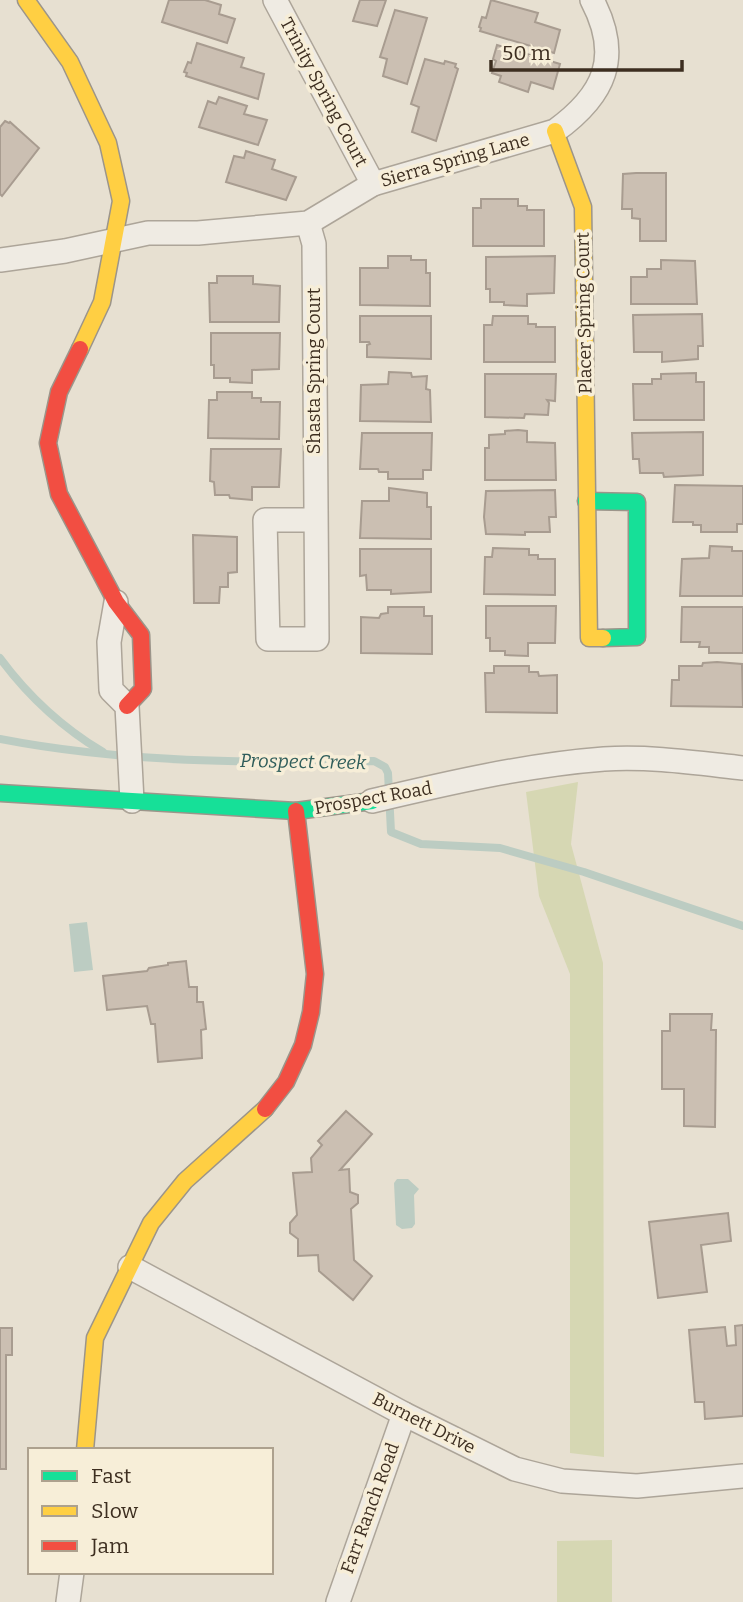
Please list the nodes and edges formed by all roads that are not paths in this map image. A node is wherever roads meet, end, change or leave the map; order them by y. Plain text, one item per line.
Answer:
1 (26, 0) edge
2 (275, 0) edge
3 (592, 0) edge
4 (555, 131) junction
5 (373, 184) junction
6 (308, 223) junction
7 (113, 239) junction
8 (0, 260) edge
9 (586, 501) junction
10 (314, 520) junction
11 (116, 602) junction
12 (127, 706) junction
13 (743, 768) edge
14 (0, 793) edge
15 (372, 800) joint
16 (132, 801) junction
17 (296, 811) junction
18 (130, 1267) junction
19 (404, 1413) junction
20 (85, 1448) edge
21 (743, 1476) edge
22 (72, 1574) edge
23 (68, 1602) edge
24 (338, 1602) edge

1 - 7 street
2 - 5 street, Trinity Spring Court
3 - 4 street
4 - 5 street, Sierra Spring Lane
4 - 9 street, Placer Spring Court
5 - 6 street, Sierra Spring Lane
6 - 7 street, Sierra Spring Lane
6 - 10 street, Shasta Spring Court
7 - 8 street, Sierra Spring Lane
7 - 11 street
9 - 9 street, Placer Spring Court
10 - 10 street, Shasta Spring Court
11 - 12 street
11 - 12 street
12 - 16 street
13 - 15 street, Prospect Road
14 - 16 street, Prospect Road
15 - 17 street, Prospect Road
16 - 17 street, Prospect Road
17 - 18 street
18 - 19 street, Burnett Drive
18 - 20 street
19 - 21 street, Burnett Drive
19 - 24 street, Farr Ranch Road
22 - 23 street

